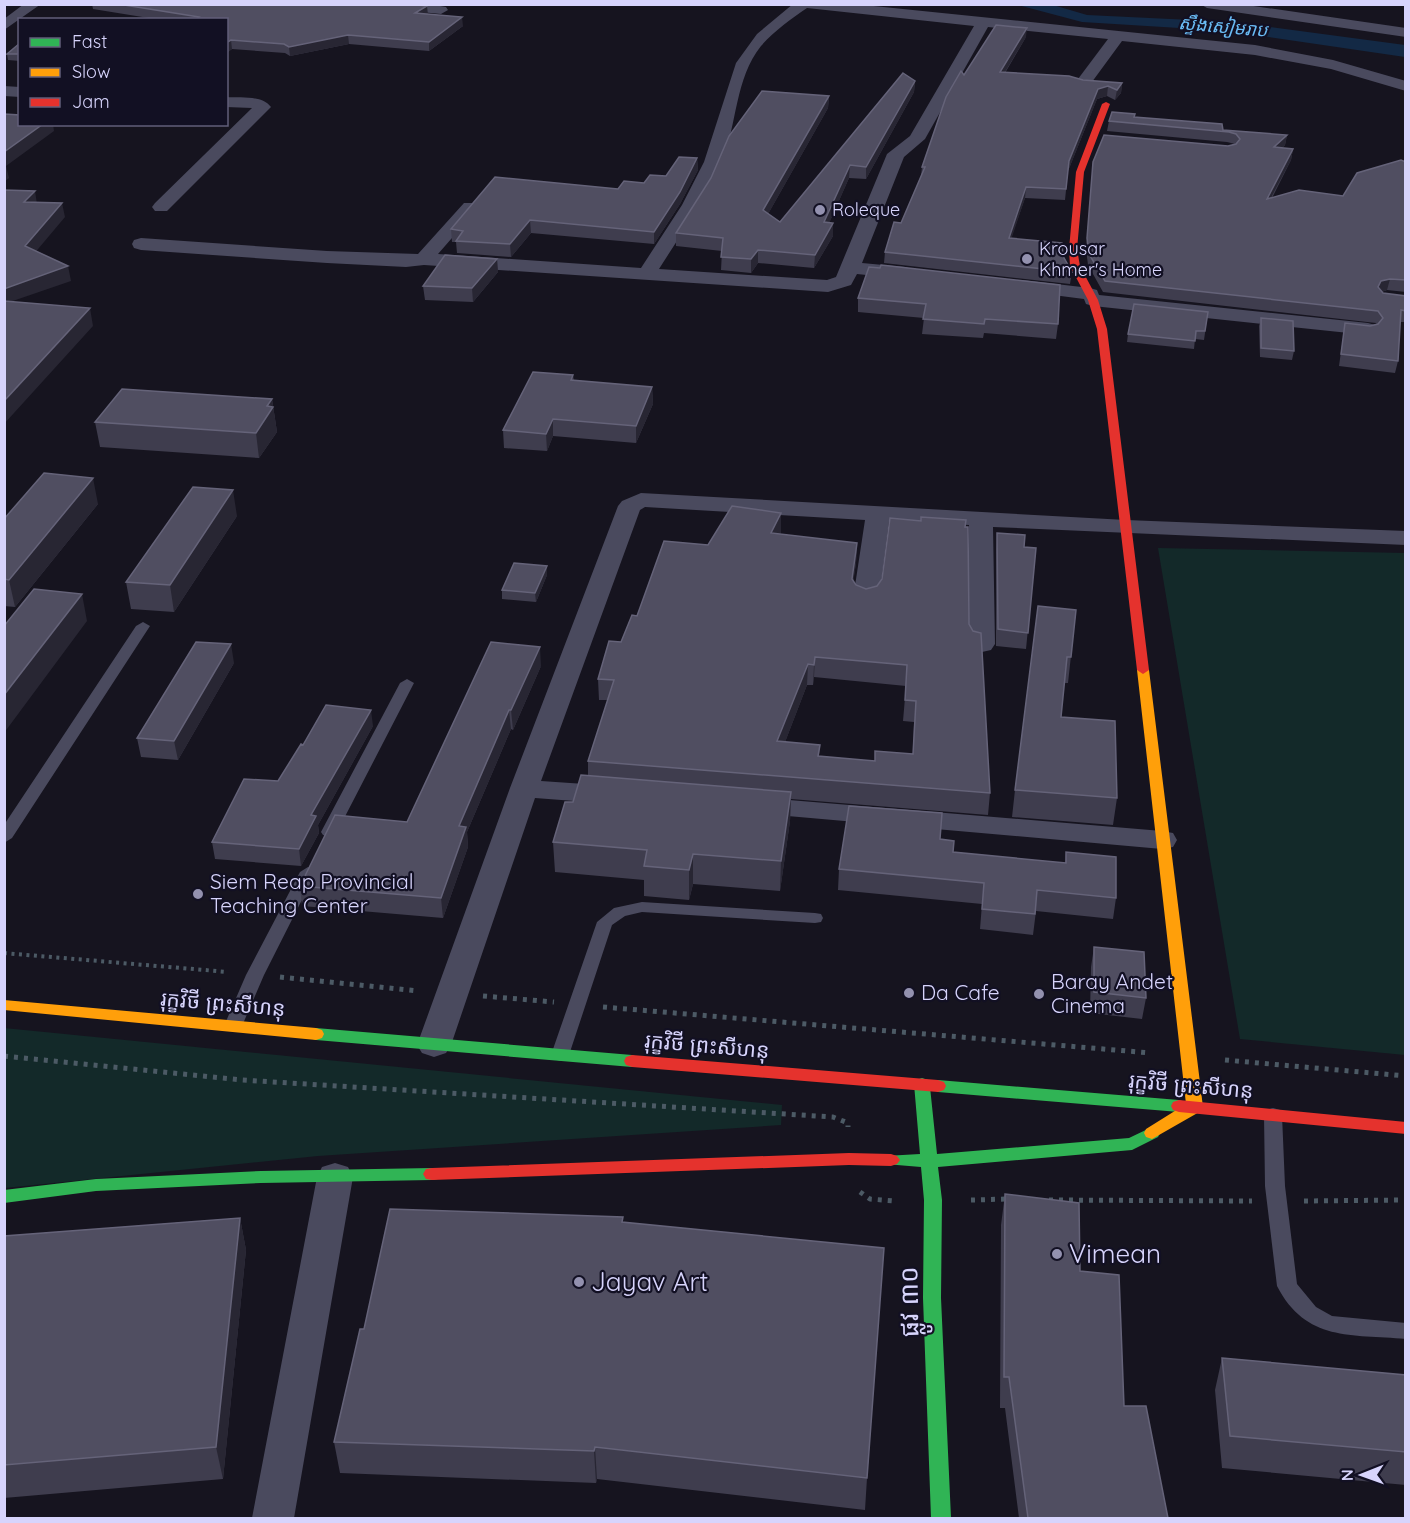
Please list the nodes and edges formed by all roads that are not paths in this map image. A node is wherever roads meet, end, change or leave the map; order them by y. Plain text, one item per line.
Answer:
1 (34, 4) edge
2 (380, 4) edge
3 (805, 4) edge
4 (1207, 4) edge
5 (441, 10) dead end
6 (983, 22) junction
7 (4, 26) edge
8 (1406, 33) edge
9 (1118, 36) junction
10 (1083, 83) edge
11 (1406, 86) edge
12 (228, 102) edge
13 (1106, 104) dead end
14 (1094, 137) junction
15 (1116, 139) edge
16 (161, 207) dead end
17 (470, 207) edge
18 (141, 244) dead end
19 (424, 259) junction
20 (851, 267) junction
21 (647, 273) junction
22 (919, 275) edge
23 (999, 284) edge
24 (1092, 297) junction
25 (1368, 329) edge
26 (878, 514) junction
27 (981, 519) junction
28 (1126, 527) junction
29 (1406, 538) edge
30 (866, 599) edge
31 (144, 626) dead end
32 (982, 644) edge
33 (407, 683) dead end
34 (524, 788) junction
35 (642, 797) edge
36 (725, 804) edge
37 (4, 838) edge
38 (1162, 840) junction
39 (324, 842) edge
40 (313, 863) edge
41 (815, 918) dead end
42 (4, 1005) edge
43 (232, 1026) junction
44 (434, 1045) junction
45 (560, 1055) junction
46 (922, 1084) junction
47 (1195, 1107) junction
48 (1273, 1115) junction
49 (1406, 1128) edge
50 (929, 1161) junction
51 (335, 1177) junction
52 (4, 1197) edge
53 (1406, 1332) edge
54 (273, 1518) edge
55 (941, 1518) edge

1 - 7 street
2 - 5 street
3 - 6 street
3 - 21 street
4 - 8 street
6 - 9 street
6 - 20 street
9 - 10 street
9 - 11 street
12 - 16 street
13 - 14 street
14 - 15 street
14 - 24 street
17 - 19 street
18 - 19 street
19 - 21 street
20 - 21 street
20 - 22 street
23 - 24 street
24 - 25 street
24 - 28 street
26 - 27 street
26 - 30 street
26 - 34 street
27 - 28 street
27 - 32 street
28 - 29 street
28 - 38 street
31 - 37 lane
33 - 39 lane
34 - 35 street
34 - 44 street
36 - 38 street
38 - 47 street
40 - 43 lane
41 - 45 lane
42 - 43 street, រុក្ខវិថី ព្រះសីហនុ
43 - 44 street, រុក្ខវិថី ព្រះសីហនុ
44 - 45 street, រុក្ខវិថី ព្រះសីហនុ
45 - 46 street, រុក្ខវិថី ព្រះសីហនុ
46 - 47 street, រុក្ខវិថី ព្រះសីហនុ
46 - 50 street, ផ្លូវ ៣០
47 - 48 street, រុក្ខវិថី ព្រះសីហនុ
47 - 50 street
48 - 49 street, រុក្ខវិថី ព្រះសីហនុ
48 - 53 lane
50 - 51 street
50 - 55 street, ផ្លូវ ៣០
51 - 52 street
51 - 54 street

